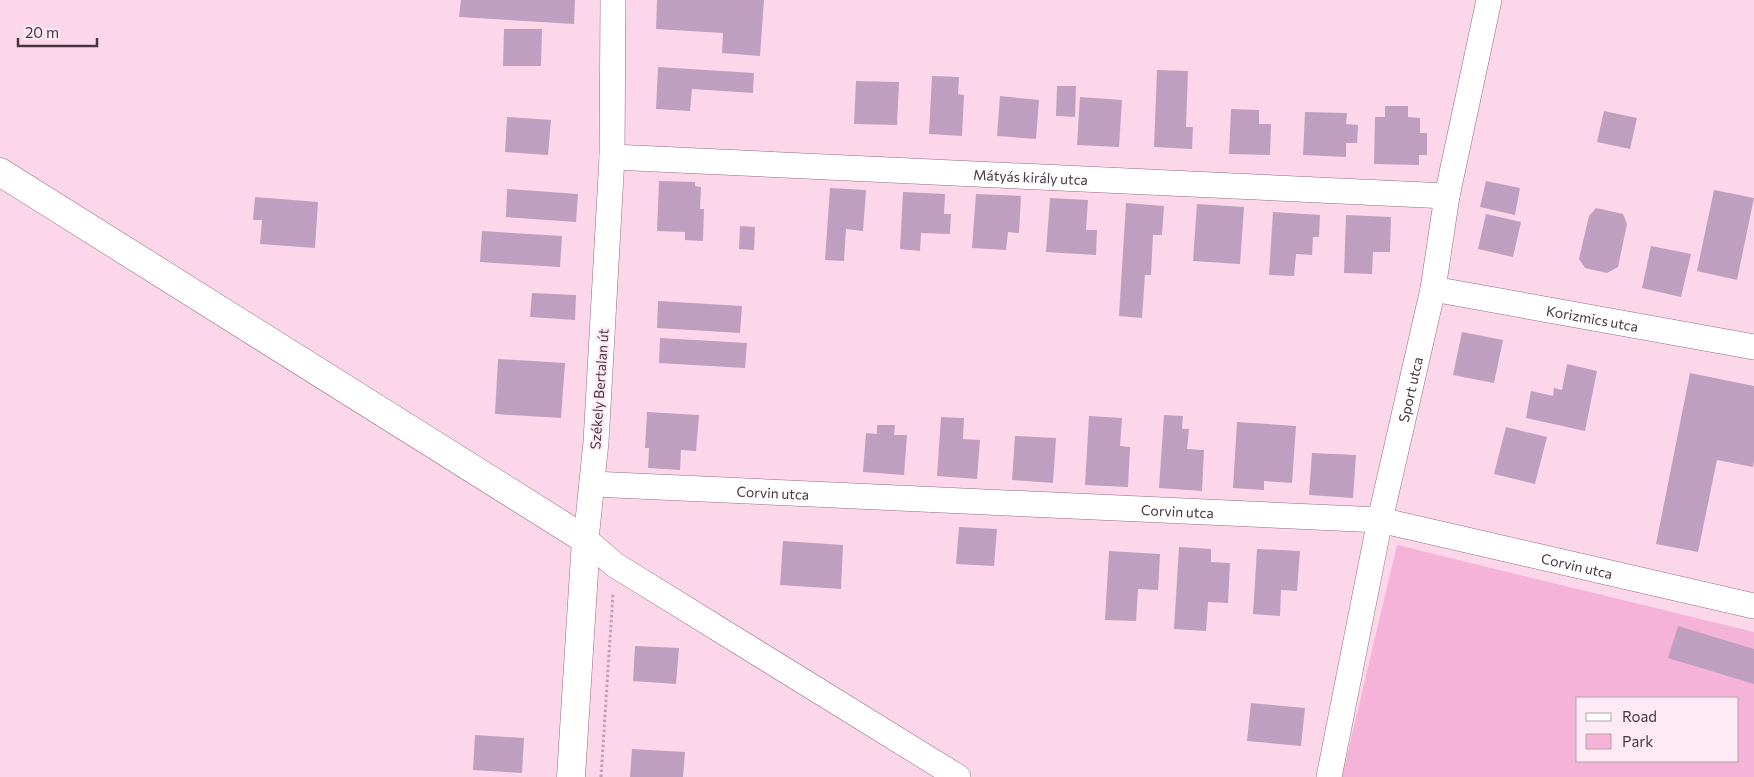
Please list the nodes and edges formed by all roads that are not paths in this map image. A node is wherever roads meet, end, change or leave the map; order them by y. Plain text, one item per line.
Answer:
1 (613, 0) edge
2 (1489, 0) edge
3 (612, 157) junction
4 (0, 172) edge
5 (1447, 196) junction
6 (1433, 290) junction
7 (1754, 347) edge
8 (592, 484) junction
9 (1380, 520) junction
10 (586, 540) junction
11 (1754, 606) edge
12 (571, 777) edge
13 (958, 777) edge
14 (1329, 777) edge

1 - 3 street, Székely Bertalan út
2 - 5 street, Sport utca
3 - 5 street, Mátyás király utca
3 - 8 street, Székely Bertalan út
4 - 10 street
5 - 6 street, Sport utca
6 - 7 street, Korizmics utca
6 - 9 street, Sport utca
8 - 9 street, Corvin utca
8 - 10 street, Székely Bertalan út
9 - 11 street, Corvin utca
9 - 14 street, Sport utca
10 - 12 street, Székely Bertalan út
10 - 13 street

